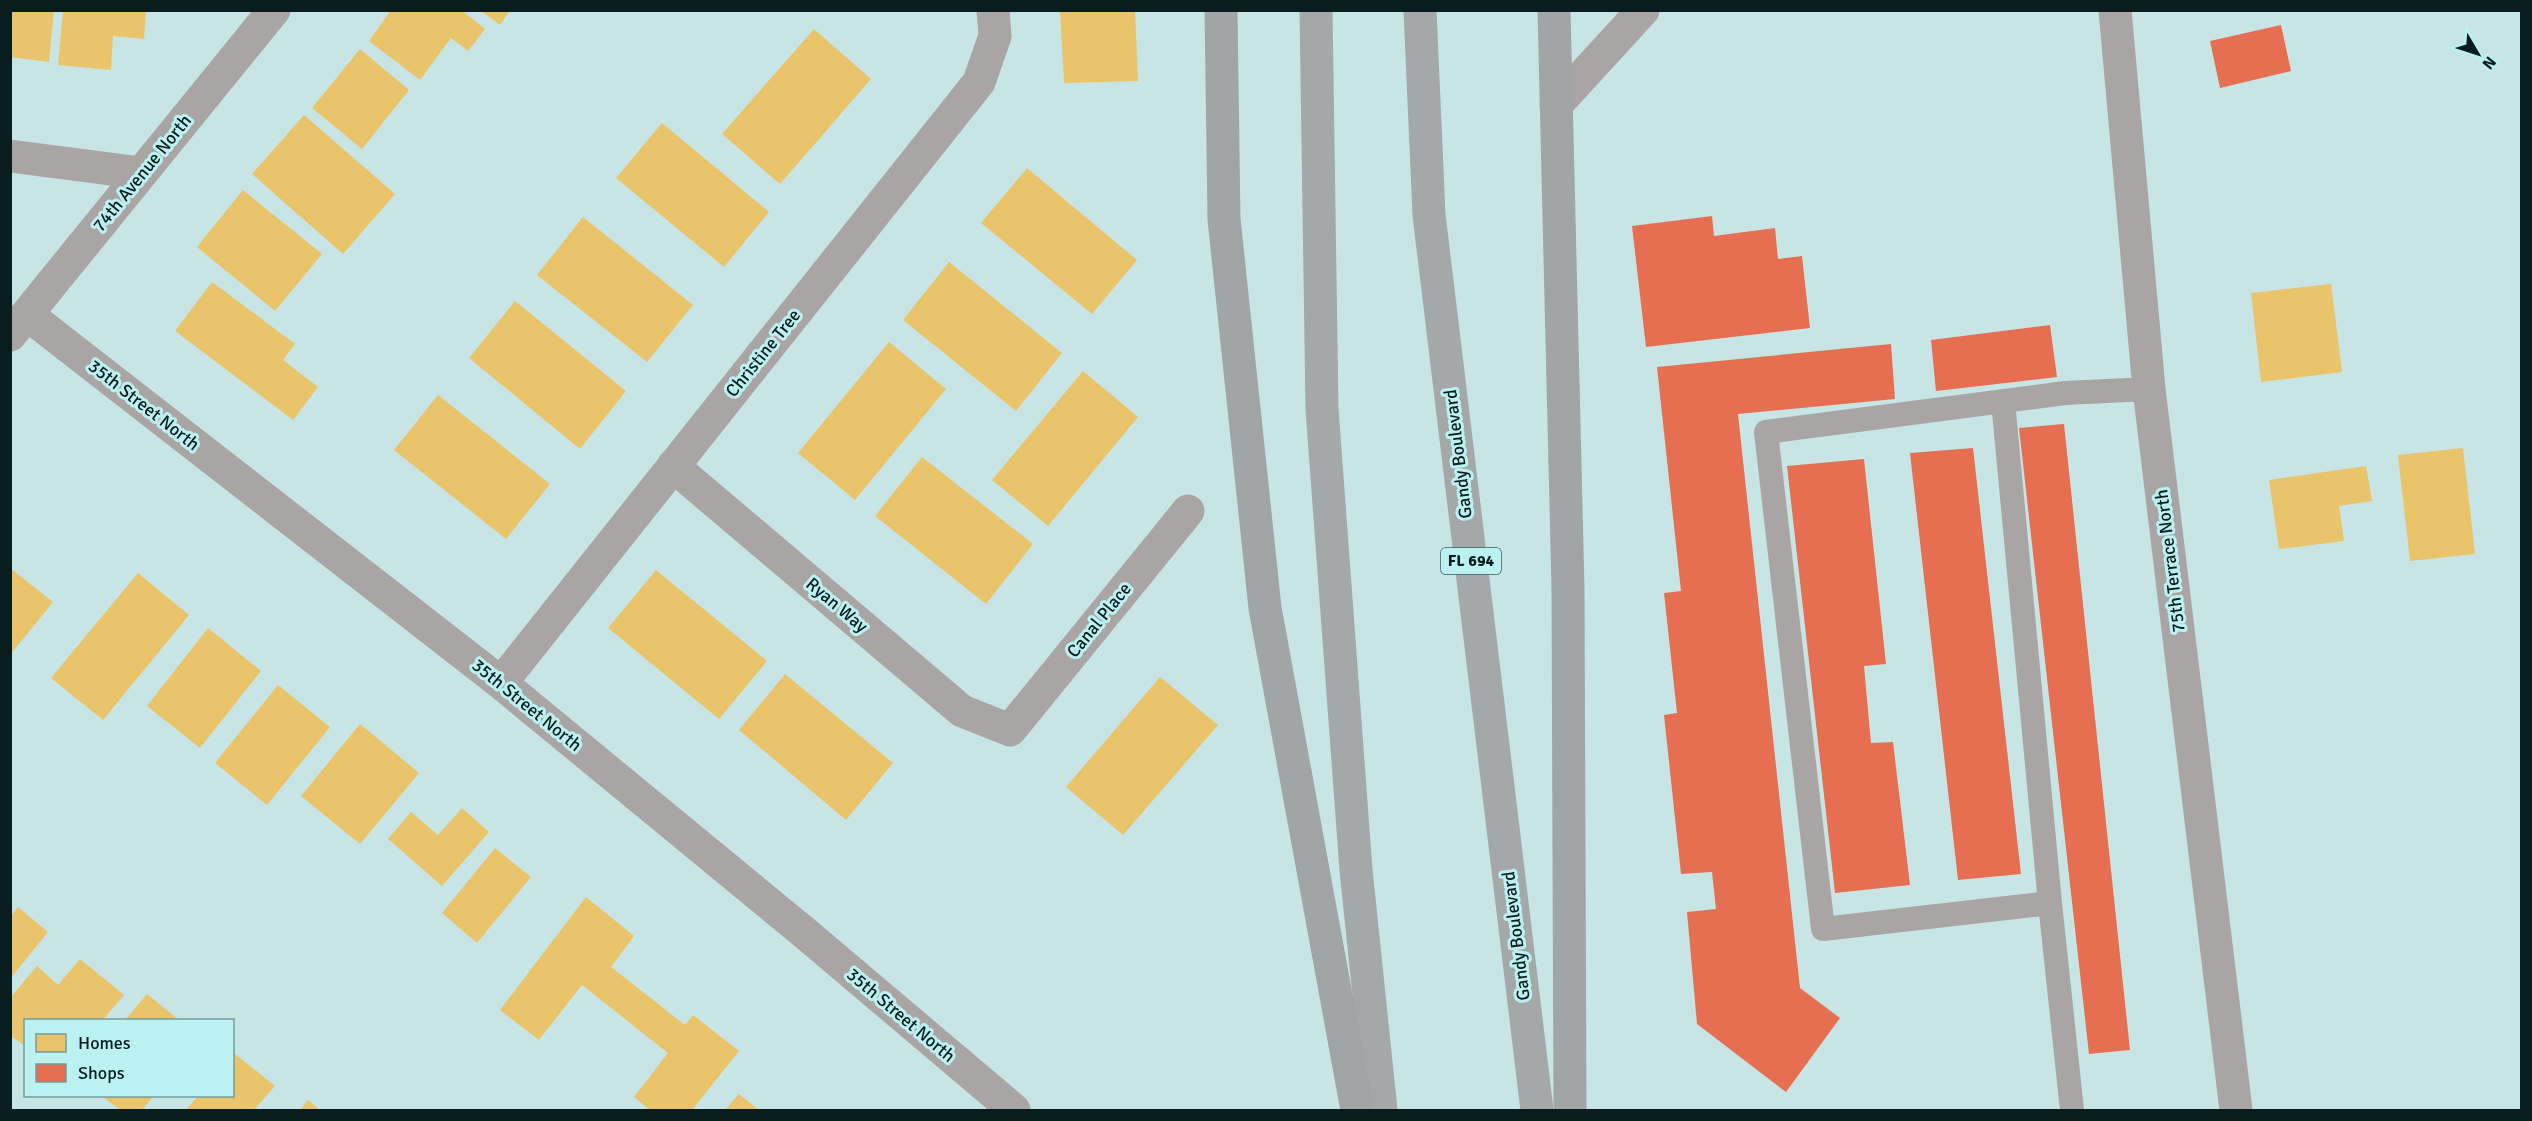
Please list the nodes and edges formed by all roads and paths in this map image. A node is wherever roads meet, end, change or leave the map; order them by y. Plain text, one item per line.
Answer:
1 (274, 10) edge
2 (993, 10) edge
3 (1221, 10) edge
4 (1316, 10) edge
5 (1420, 10) edge
6 (1554, 10) edge
7 (1643, 10) edge
8 (2115, 10) edge
9 (1556, 105) junction
10 (10, 156) edge
11 (141, 173) junction
12 (19, 325) edge
13 (2149, 389) junction
14 (2003, 401) junction
15 (673, 466) junction
16 (1188, 511) dead end
17 (501, 683) junction
18 (1010, 730) joint
19 (2050, 903) junction
20 (1013, 1110) edge
21 (1357, 1110) edge
22 (1381, 1110) edge
23 (1538, 1110) edge
24 (1570, 1110) edge
25 (2072, 1110) edge
26 (2236, 1110) edge

1 - 11 street, 74th Avenue North
2 - 15 street, Christine Tree
3 - 21 highway
4 - 22 main road
5 - 23 main road, Gandy Boulevard / FL 694
6 - 9 highway
7 - 9 street
8 - 13 street, 75th Terrace North
9 - 24 highway
10 - 11 street
11 - 12 street, 74th Avenue North
12 - 17 street, 35th Street North
13 - 14 lane
13 - 26 street, 75th Terrace North
14 - 19 lane
14 - 19 lane
15 - 17 street, Christine Tree
15 - 18 street, Ryan Way
16 - 18 street, Canal Place
17 - 20 street, 35th Street North
19 - 25 lane

